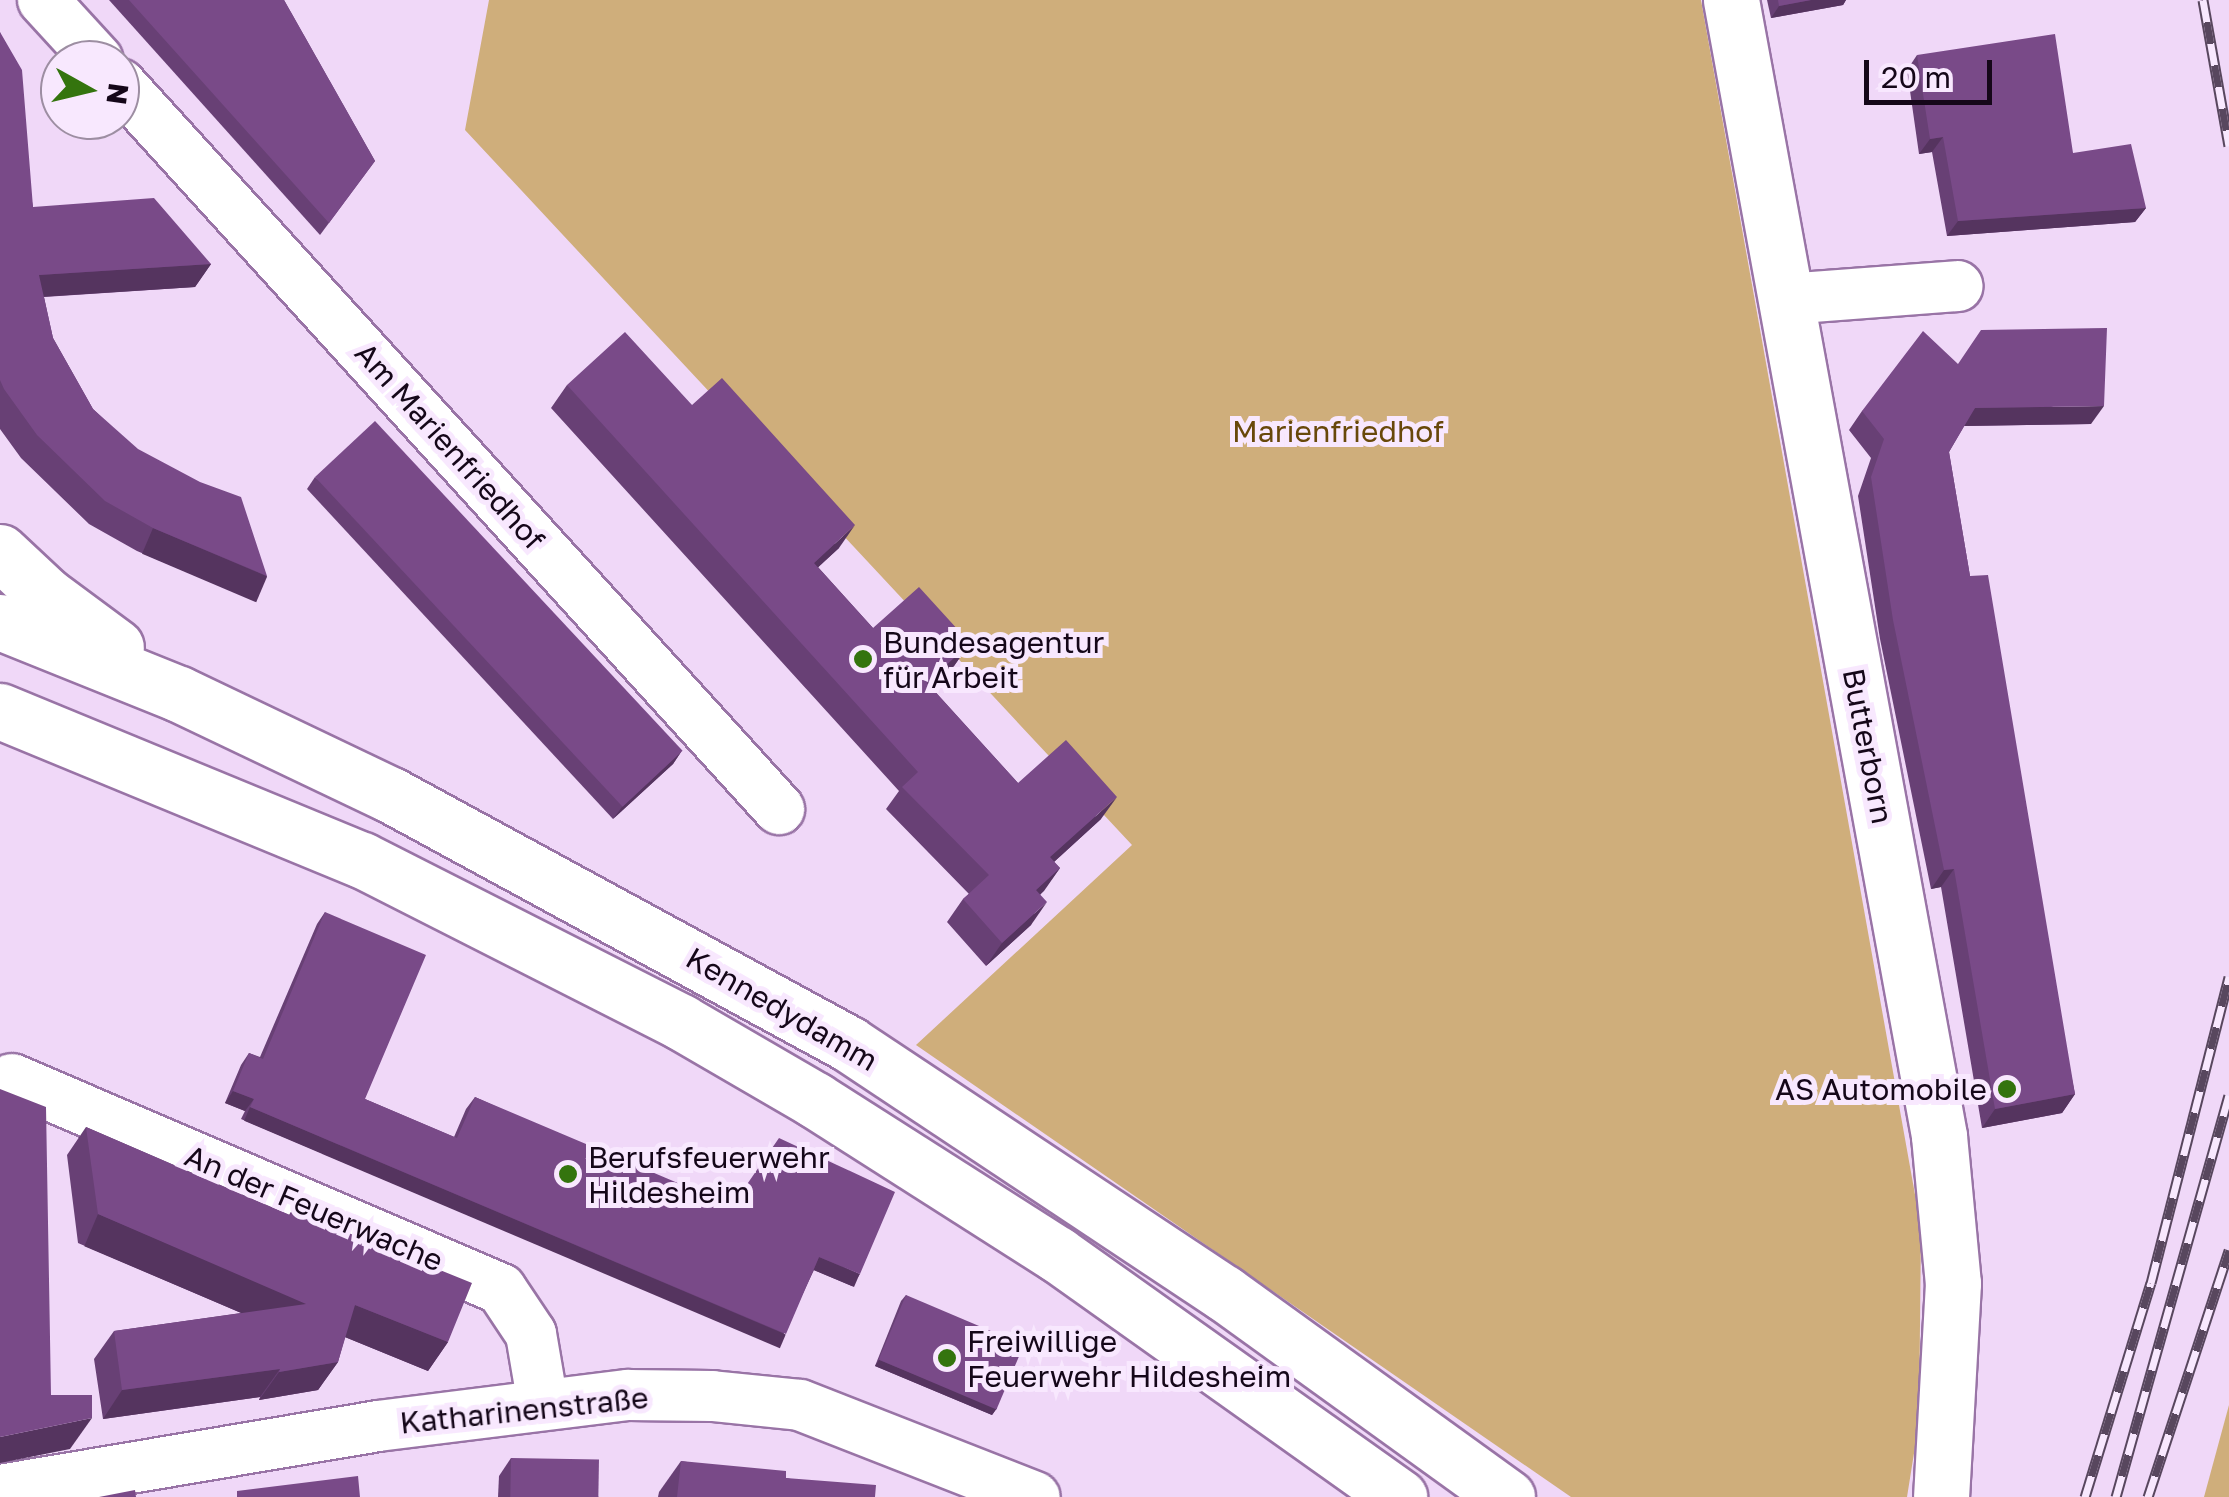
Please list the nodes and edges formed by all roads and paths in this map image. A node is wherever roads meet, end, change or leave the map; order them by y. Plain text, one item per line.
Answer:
1 (43, 0) edge
2 (1731, 0) edge
3 (80, 40) edge
4 (140, 106) edge
5 (1958, 286) dead end
6 (1786, 299) junction
7 (0, 552) edge
8 (0, 622) edge
9 (179, 694) junction
10 (0, 711) edge
11 (779, 808) dead end
12 (12, 1079) dead end
13 (543, 1404) junction
14 (0, 1490) edge
15 (1035, 1497) edge
16 (1400, 1497) edge
17 (1506, 1497) edge
18 (1940, 1497) edge

1 - 3 street
2 - 6 main road, Butterborn
4 - 11 street, Am Marienfriedhof
5 - 6 street
6 - 18 main road, Butterborn
7 - 9 main road
8 - 9 main road, Kennedydamm
9 - 17 main road, Kennedydamm
10 - 16 main road, Kennedydamm
12 - 13 street, An der Feuerwache
13 - 14 street, Katharinenstraße
13 - 15 street, Katharinenstraße

